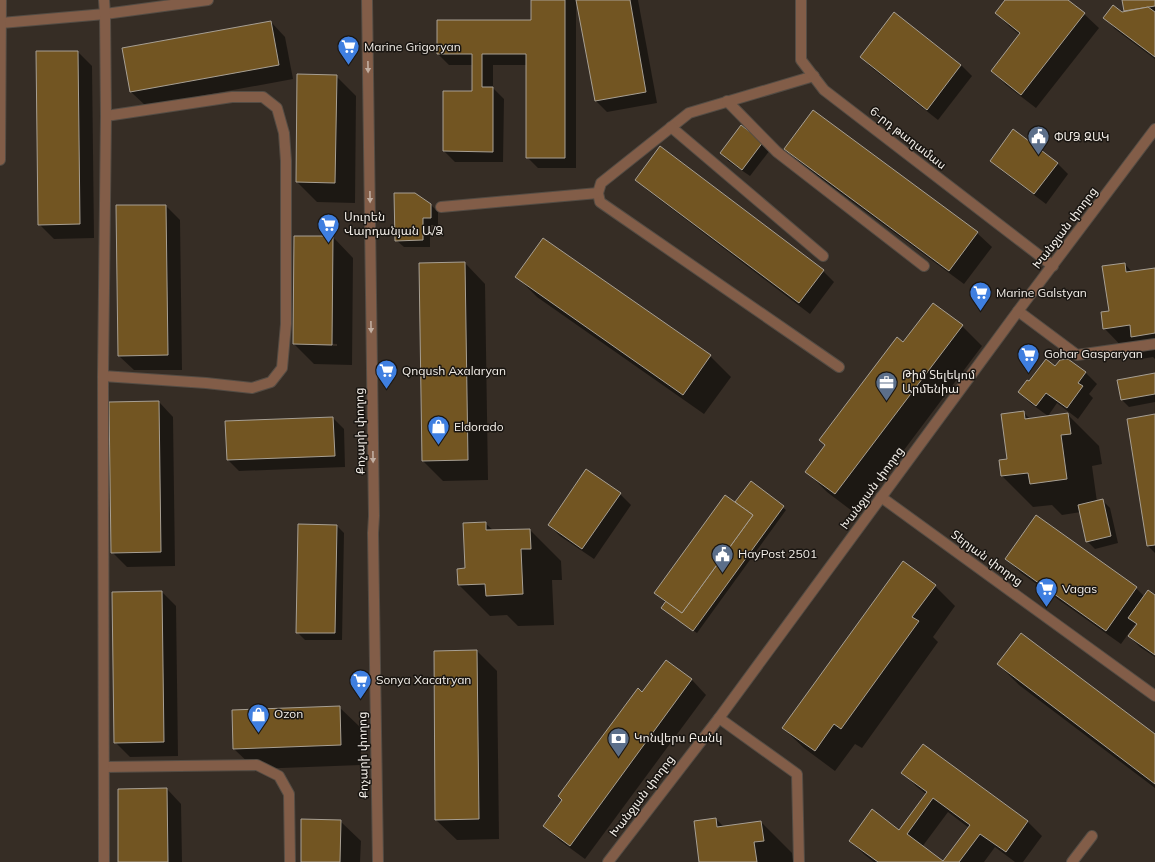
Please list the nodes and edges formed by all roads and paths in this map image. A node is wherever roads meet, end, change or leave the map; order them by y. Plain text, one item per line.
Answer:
1 (1, 0) edge
2 (104, 0) edge
3 (208, 0) edge
4 (367, 0) edge
5 (801, 0) edge
6 (105, 14) junction
7 (1, 23) edge
8 (814, 76) junction
9 (727, 102) junction
10 (106, 116) junction
11 (672, 127) junction
12 (1155, 130) edge
13 (0, 160) edge
14 (598, 193) junction
15 (441, 207) dead end
16 (823, 256) dead end
17 (924, 266) dead end
18 (1053, 266) junction
19 (1018, 311) junction
20 (1155, 344) edge
21 (839, 367) dead end
22 (103, 376) junction
23 (882, 497) junction
24 (1155, 696) edge
25 (719, 718) junction
26 (104, 768) junction
27 (1092, 836) dead end
28 (104, 862) edge
29 (290, 862) edge
30 (378, 862) edge
31 (608, 862) edge
32 (799, 862) edge
33 (1072, 862) edge

1 - 7 street
2 - 6 street
3 - 6 street
4 -> 30 street, Քոչարի փողոց
5 - 8 street, 6-րդ թաղամաս
6 - 7 street
6 - 10 street
7 - 13 street
8 - 9 street
8 - 18 street, 6-րդ թաղամաս
9 - 11 street
9 - 17 street
10 - 22 street
10 - 22 street
11 - 14 street
11 - 16 street
12 - 18 street, Խանջյան փողոց
14 - 15 street
14 - 21 street
18 - 19 street, Խանջյան փողոց
19 - 20 street
19 - 23 street, Խանջյան փողոց
22 - 26 street
23 - 24 street, Տերյան փողոց
23 - 25 street, Խանջյան փողոց
25 - 31 street, Խանջյան փողոց
25 - 32 street
26 - 28 street
26 - 29 street
27 - 33 street

